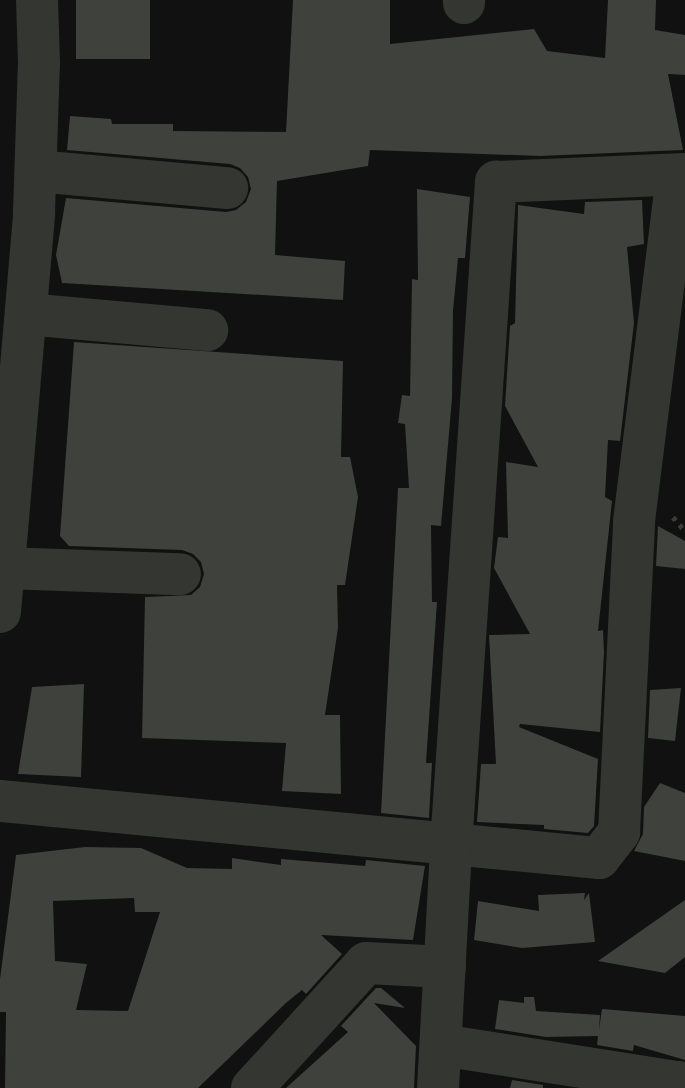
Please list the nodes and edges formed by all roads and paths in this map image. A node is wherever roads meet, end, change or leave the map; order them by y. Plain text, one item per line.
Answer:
1 (37, 0) edge
2 (36, 171) junction
3 (681, 175) edge
4 (227, 188) dead end
5 (26, 314) junction
6 (207, 330) dead end
7 (4, 568) junction
8 (180, 574) dead end
9 (0, 612) edge
10 (0, 801) edge
11 (451, 845) junction
12 (445, 967) junction
13 (441, 1045) junction
14 (252, 1088) edge
15 (438, 1088) edge
16 (680, 1088) edge

1 - 2 street
2 - 4 street
2 - 5 street
3 - 11 street
3 - 11 street
5 - 6 street
5 - 7 street
7 - 8 street
7 - 9 street
10 - 11 street
11 - 12 street
12 - 13 street
12 - 14 street
13 - 15 street
13 - 16 street

